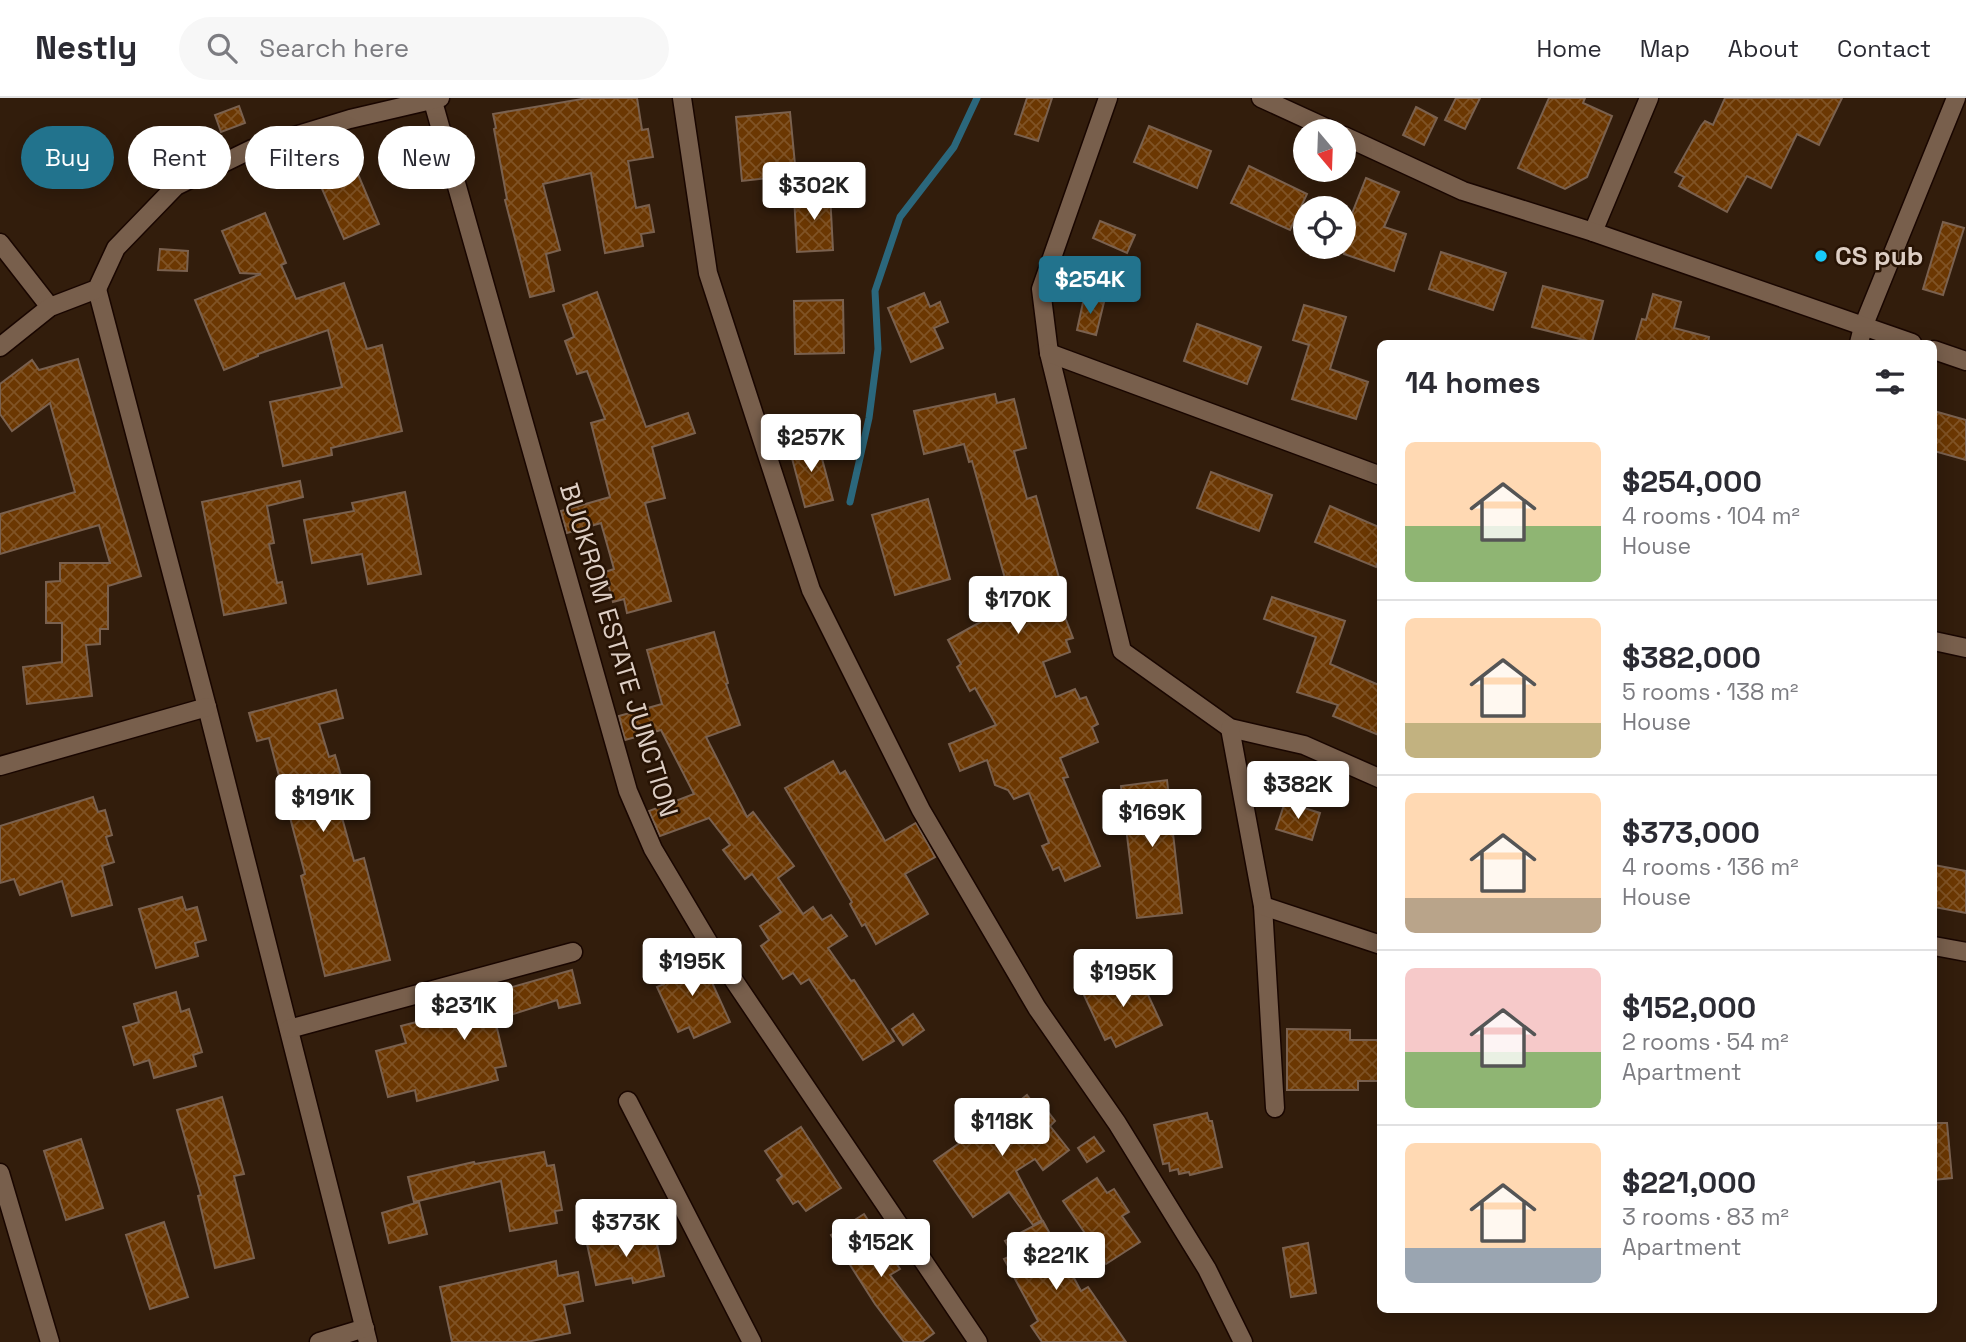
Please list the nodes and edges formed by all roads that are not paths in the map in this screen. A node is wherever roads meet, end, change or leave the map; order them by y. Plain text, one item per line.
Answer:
1 (435, 98) edge
2 (682, 98) edge
3 (1108, 98) edge
4 (1261, 98) edge
5 (1649, 98) edge
6 (1956, 98) edge
7 (1307, 119) edge
8 (1356, 142) edge
9 (1593, 232) junction
10 (0, 243) edge
11 (97, 289) junction
12 (50, 307) junction
13 (1861, 335) edge
14 (1893, 340) edge
15 (0, 347) edge
16 (1937, 351) edge
17 (1049, 353) junction
18 (1966, 360) edge
19 (1377, 475) edge
20 (1937, 642) edge
21 (1966, 648) edge
22 (207, 707) junction
23 (1230, 727) junction
24 (0, 766) edge
25 (1377, 777) edge
26 (1263, 906) junction
27 (1377, 944) edge
28 (1937, 947) edge
29 (573, 952) dead end
30 (1966, 952) edge
31 (289, 1029) junction
32 (628, 1101) dead end
33 (1275, 1108) dead end
34 (0, 1173) edge
35 (366, 1335) edge
36 (50, 1342) edge
37 (319, 1342) edge
38 (752, 1342) edge
39 (978, 1342) edge
40 (1242, 1342) edge

1 - 11 street
1 - 39 street, BUOKROM ESTATE JUNCTION
2 - 40 street
3 - 17 street
4 - 7 street
5 - 9 street
6 - 13 street
8 - 9 street
9 - 13 street
10 - 12 street
11 - 12 street
11 - 22 street
12 - 15 street
13 - 14 street
16 - 18 street
17 - 19 street
17 - 23 street
20 - 21 street
22 - 24 street
22 - 31 street
23 - 25 street
23 - 26 street
26 - 27 street
26 - 33 street
28 - 30 street
29 - 31 street
31 - 35 street
32 - 38 street
34 - 36 street
35 - 37 street

